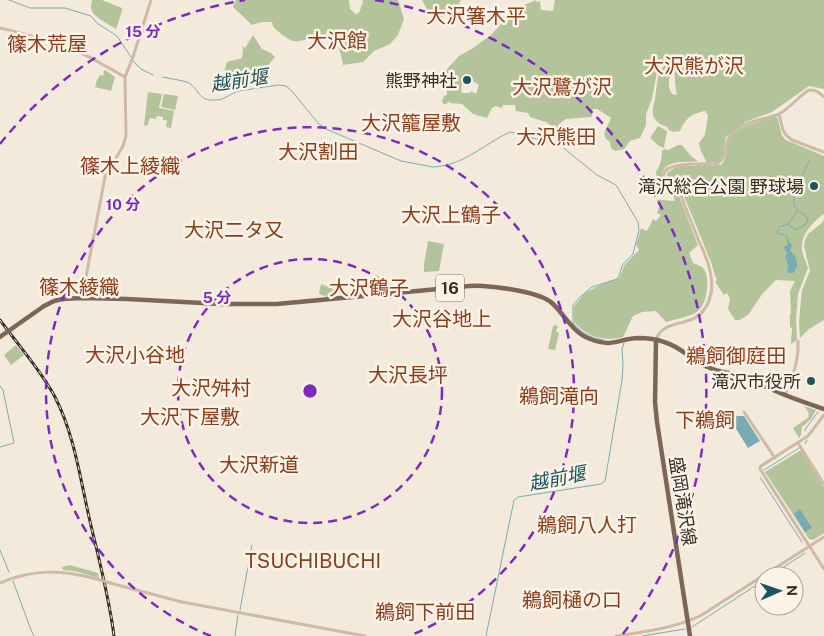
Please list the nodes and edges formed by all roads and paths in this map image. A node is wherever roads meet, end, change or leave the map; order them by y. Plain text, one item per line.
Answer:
1 (151, 0) edge
2 (0, 28) edge
3 (125, 77) junction
4 (824, 97) edge
5 (779, 114) junction
6 (824, 152) edge
7 (82, 298) junction
8 (0, 337) edge
9 (656, 340) junction
10 (798, 341) dead end
11 (785, 395) junction
12 (824, 409) edge
13 (744, 412) dead end
14 (824, 415) edge
15 (798, 443) junction
16 (775, 458) junction
17 (824, 484) edge
18 (824, 536) edge
19 (809, 546) junction
20 (824, 569) edge
21 (0, 583) edge
22 (687, 621) junction
23 (365, 636) edge
24 (616, 636) edge
25 (690, 636) edge

1 - 3 street
2 - 3 street
3 - 7 street
4 - 5 street
5 - 6 street
5 - 9 street
7 - 8 main road, 16, bridge
7 - 9 main road, 16
9 - 11 main road, 16
9 - 22 main road, 盛岡滝沢線
10 - 11 street
11 - 12 main road, 16
13 - 16 street
14 - 15 street
15 - 16 street
15 - 17 street
16 - 19 street
18 - 19 street
19 - 20 street
19 - 22 street
21 - 23 street, bridge
22 - 24 street
22 - 25 main road, 盛岡滝沢線

